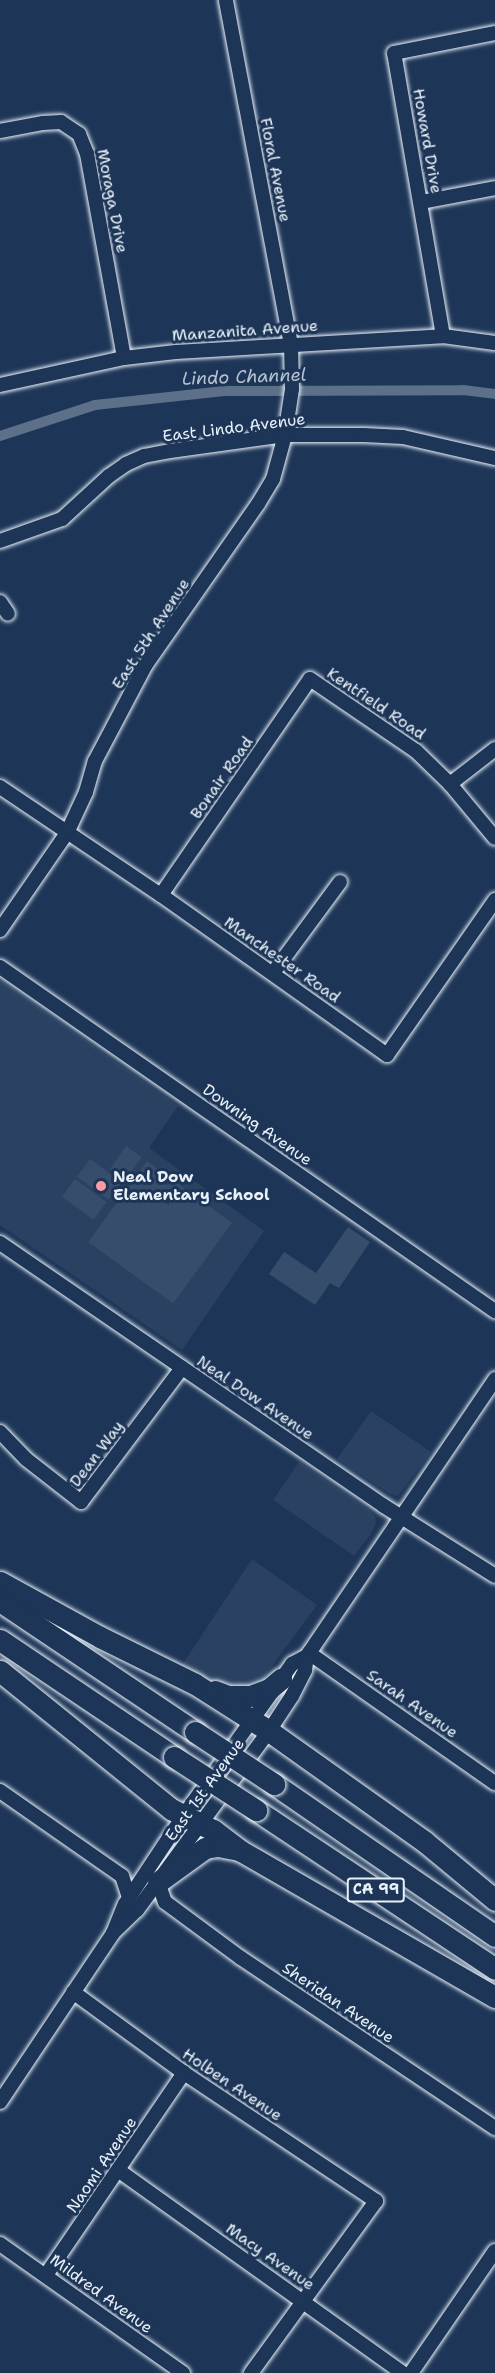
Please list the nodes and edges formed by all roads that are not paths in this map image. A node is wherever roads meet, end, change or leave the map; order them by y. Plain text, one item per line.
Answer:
1 (226, 0) edge
2 (495, 33) edge
3 (0, 131) edge
4 (495, 188) edge
5 (421, 202) junction
6 (443, 336) junction
7 (495, 343) edge
8 (291, 352) junction
9 (124, 358) junction
10 (0, 385) edge
11 (285, 435) junction
12 (495, 458) edge
13 (0, 541) edge
14 (310, 679) joint
15 (495, 749) edge
16 (450, 784) junction
17 (0, 787) edge
18 (67, 833) junction
19 (495, 838) edge
20 (340, 882) dead end
21 (161, 895) junction
22 (495, 900) edge
23 (0, 930) edge
24 (0, 967) edge
25 (273, 973) junction
26 (0, 1243) edge
27 (495, 1311) edge
28 (182, 1368) junction
29 (493, 1385) edge
30 (0, 1431) edge
31 (402, 1516) junction
32 (495, 1576) edge
33 (0, 1582) edge
34 (0, 1601) edge
35 (0, 1640) edge
36 (308, 1654) junction
37 (0, 1671) edge
38 (280, 1679) junction
39 (195, 1684) junction
40 (260, 1725) junction
41 (495, 1783) edge
42 (0, 1791) edge
43 (192, 1820) junction
44 (241, 1851) junction
45 (122, 1876) junction
46 (153, 1876) junction
47 (135, 1900) junction
48 (495, 1900) edge
49 (165, 1902) junction
50 (495, 1936) edge
51 (495, 1969) edge
52 (74, 1992) junction
53 (495, 1996) edge
54 (184, 2073) junction
55 (0, 2102) edge
56 (495, 2128) edge
57 (118, 2170) junction
58 (0, 2244) edge
59 (495, 2252) edge
60 (46, 2275) junction
61 (302, 2301) junction
62 (183, 2373) edge
63 (251, 2373) edge
64 (403, 2373) edge
65 (411, 2373) edge

1 - 8 street, Floral Avenue
2 - 5 street, Howard Drive
3 - 9 street, Moraga Drive
4 - 5 street
5 - 6 street, Howard Drive
6 - 7 street, Manzanita Avenue
6 - 8 street, Manzanita Avenue
8 - 9 street, Manzanita Avenue
8 - 11 street, East 5th Avenue
9 - 10 street, Manzanita Avenue
11 - 12 street, East Lindo Avenue
11 - 13 street, East Lindo Avenue
11 - 18 street, East 5th Avenue
14 - 16 street, Kentfield Road
14 - 21 street, Bonair Road
15 - 16 street
16 - 19 street, Kentfield Road
17 - 18 street, Manchester Road
18 - 21 street, Manchester Road
18 - 23 street, East 5th Avenue
20 - 25 street
21 - 25 street, Manchester Road
22 - 25 street, Manchester Road
24 - 27 street, Downing Avenue
26 - 28 street, Neal Dow Avenue
28 - 30 street, Dean Way
28 - 31 street, Neal Dow Avenue
29 - 31 street, East 1st Avenue
31 - 32 street, Neal Dow Avenue
31 - 36 street, East 1st Avenue
33 - 39 highway
34 - 50 highway, CA 99, bridge
35 - 51 highway, CA 99, bridge
36 - 38 street, East 1st Avenue
36 - 40 street, East 1st Avenue
36 - 41 street, Sarah Avenue
37 - 43 highway
38 - 39 highway
38 - 40 street, East 1st Avenue
39 - 40 highway
40 - 43 street, East 1st Avenue
40 - 43 street, East 1st Avenue
40 - 48 highway
42 - 45 street
43 - 44 highway
43 - 46 street, East 1st Avenue
43 - 46 street, East 1st Avenue
44 - 46 highway
44 - 53 highway
45 - 46 street
45 - 47 street
46 - 47 street, East 1st Avenue
46 - 49 street
47 - 49 street
47 - 52 street, East 1st Avenue
49 - 56 street, Sheridan Avenue
52 - 54 street, Holben Avenue
52 - 55 street, East 1st Avenue
54 - 57 street, Naomi Avenue
54 - 61 street, Holben Avenue
57 - 60 street, Naomi Avenue
57 - 61 street, Macy Avenue
58 - 60 street, Mildred Avenue
59 - 65 street
60 - 62 street, Mildred Avenue
61 - 63 street
61 - 64 street, Macy Avenue

